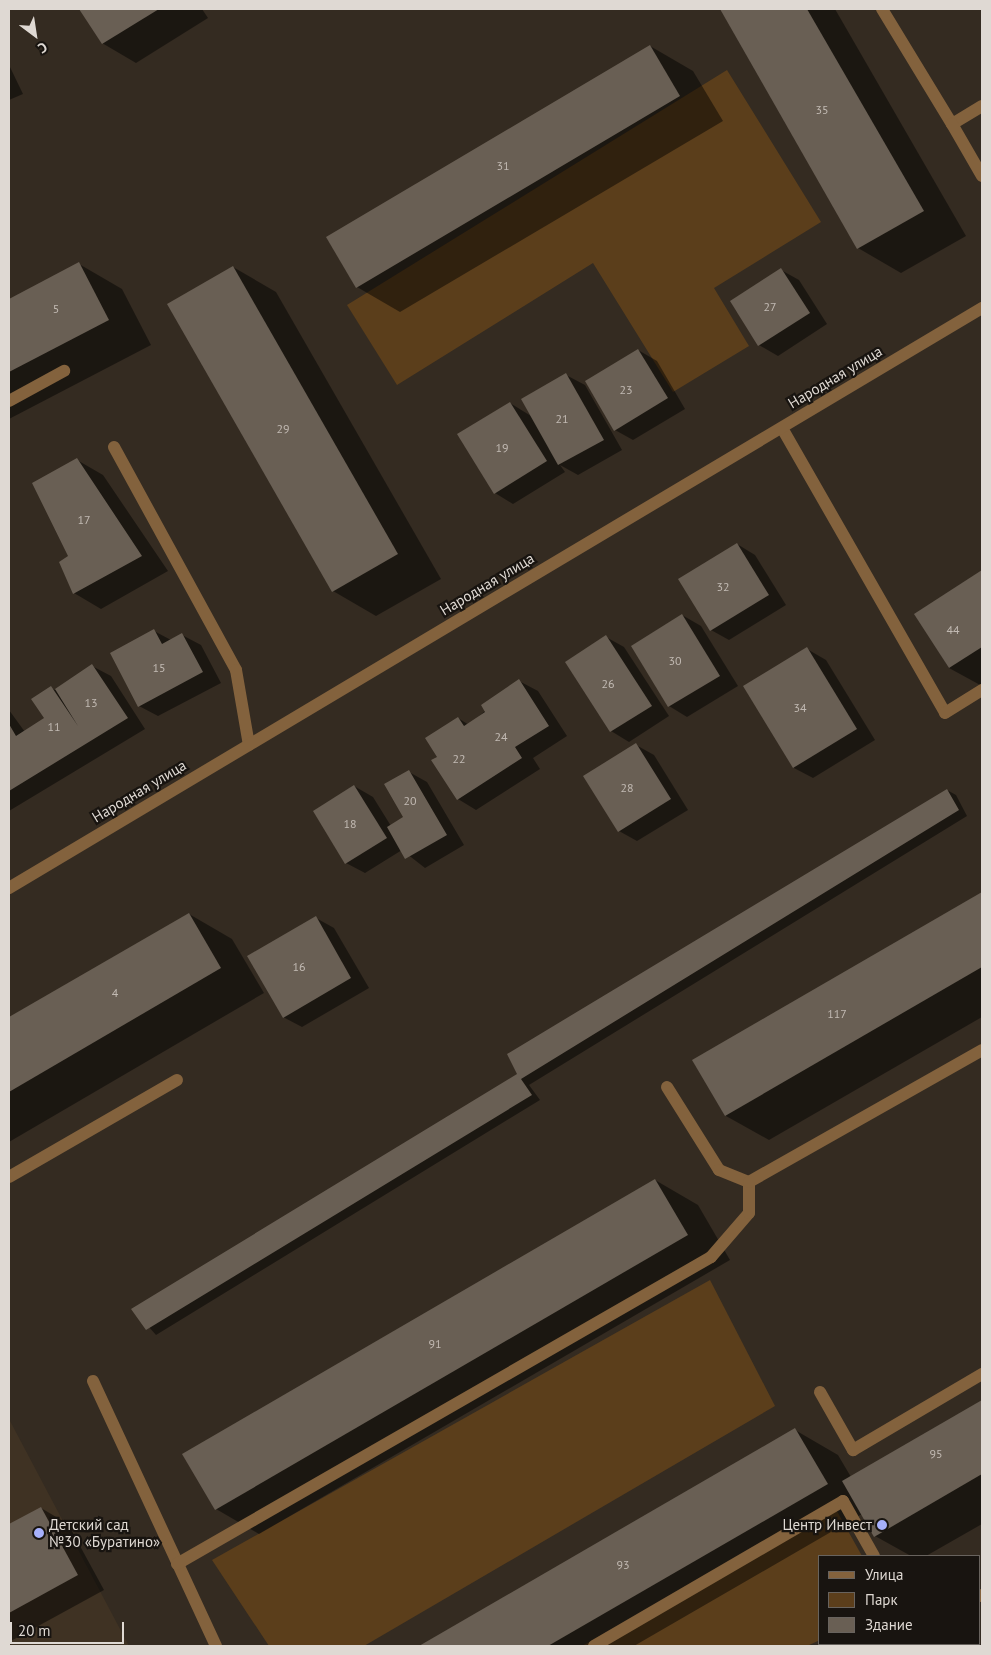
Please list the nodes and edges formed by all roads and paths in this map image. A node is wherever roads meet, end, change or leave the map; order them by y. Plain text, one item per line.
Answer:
1 (882, 9) edge
2 (982, 106) edge
3 (952, 124) junction
4 (982, 176) edge
5 (982, 308) edge
6 (64, 371) dead end
7 (9, 400) edge
8 (782, 428) junction
9 (114, 447) dead end
10 (982, 690) edge
11 (249, 745) junction
12 (9, 888) edge
13 (982, 1050) edge
14 (177, 1080) dead end
15 (667, 1087) dead end
16 (9, 1177) edge
17 (749, 1182) junction
18 (982, 1374) edge
19 (93, 1381) dead end
20 (820, 1392) dead end
21 (873, 1555) edge
22 (177, 1564) junction
23 (216, 1646) edge
24 (594, 1646) edge

1 - 3 street
2 - 3 street
3 - 4 street
5 - 8 street, Народная улица
6 - 7 street
8 - 10 street
8 - 11 street, Народная улица
9 - 11 street
11 - 12 street, Народная улица
13 - 17 street
14 - 16 street
15 - 17 street
17 - 22 street
18 - 20 street
19 - 22 street
21 - 24 street
22 - 23 street

